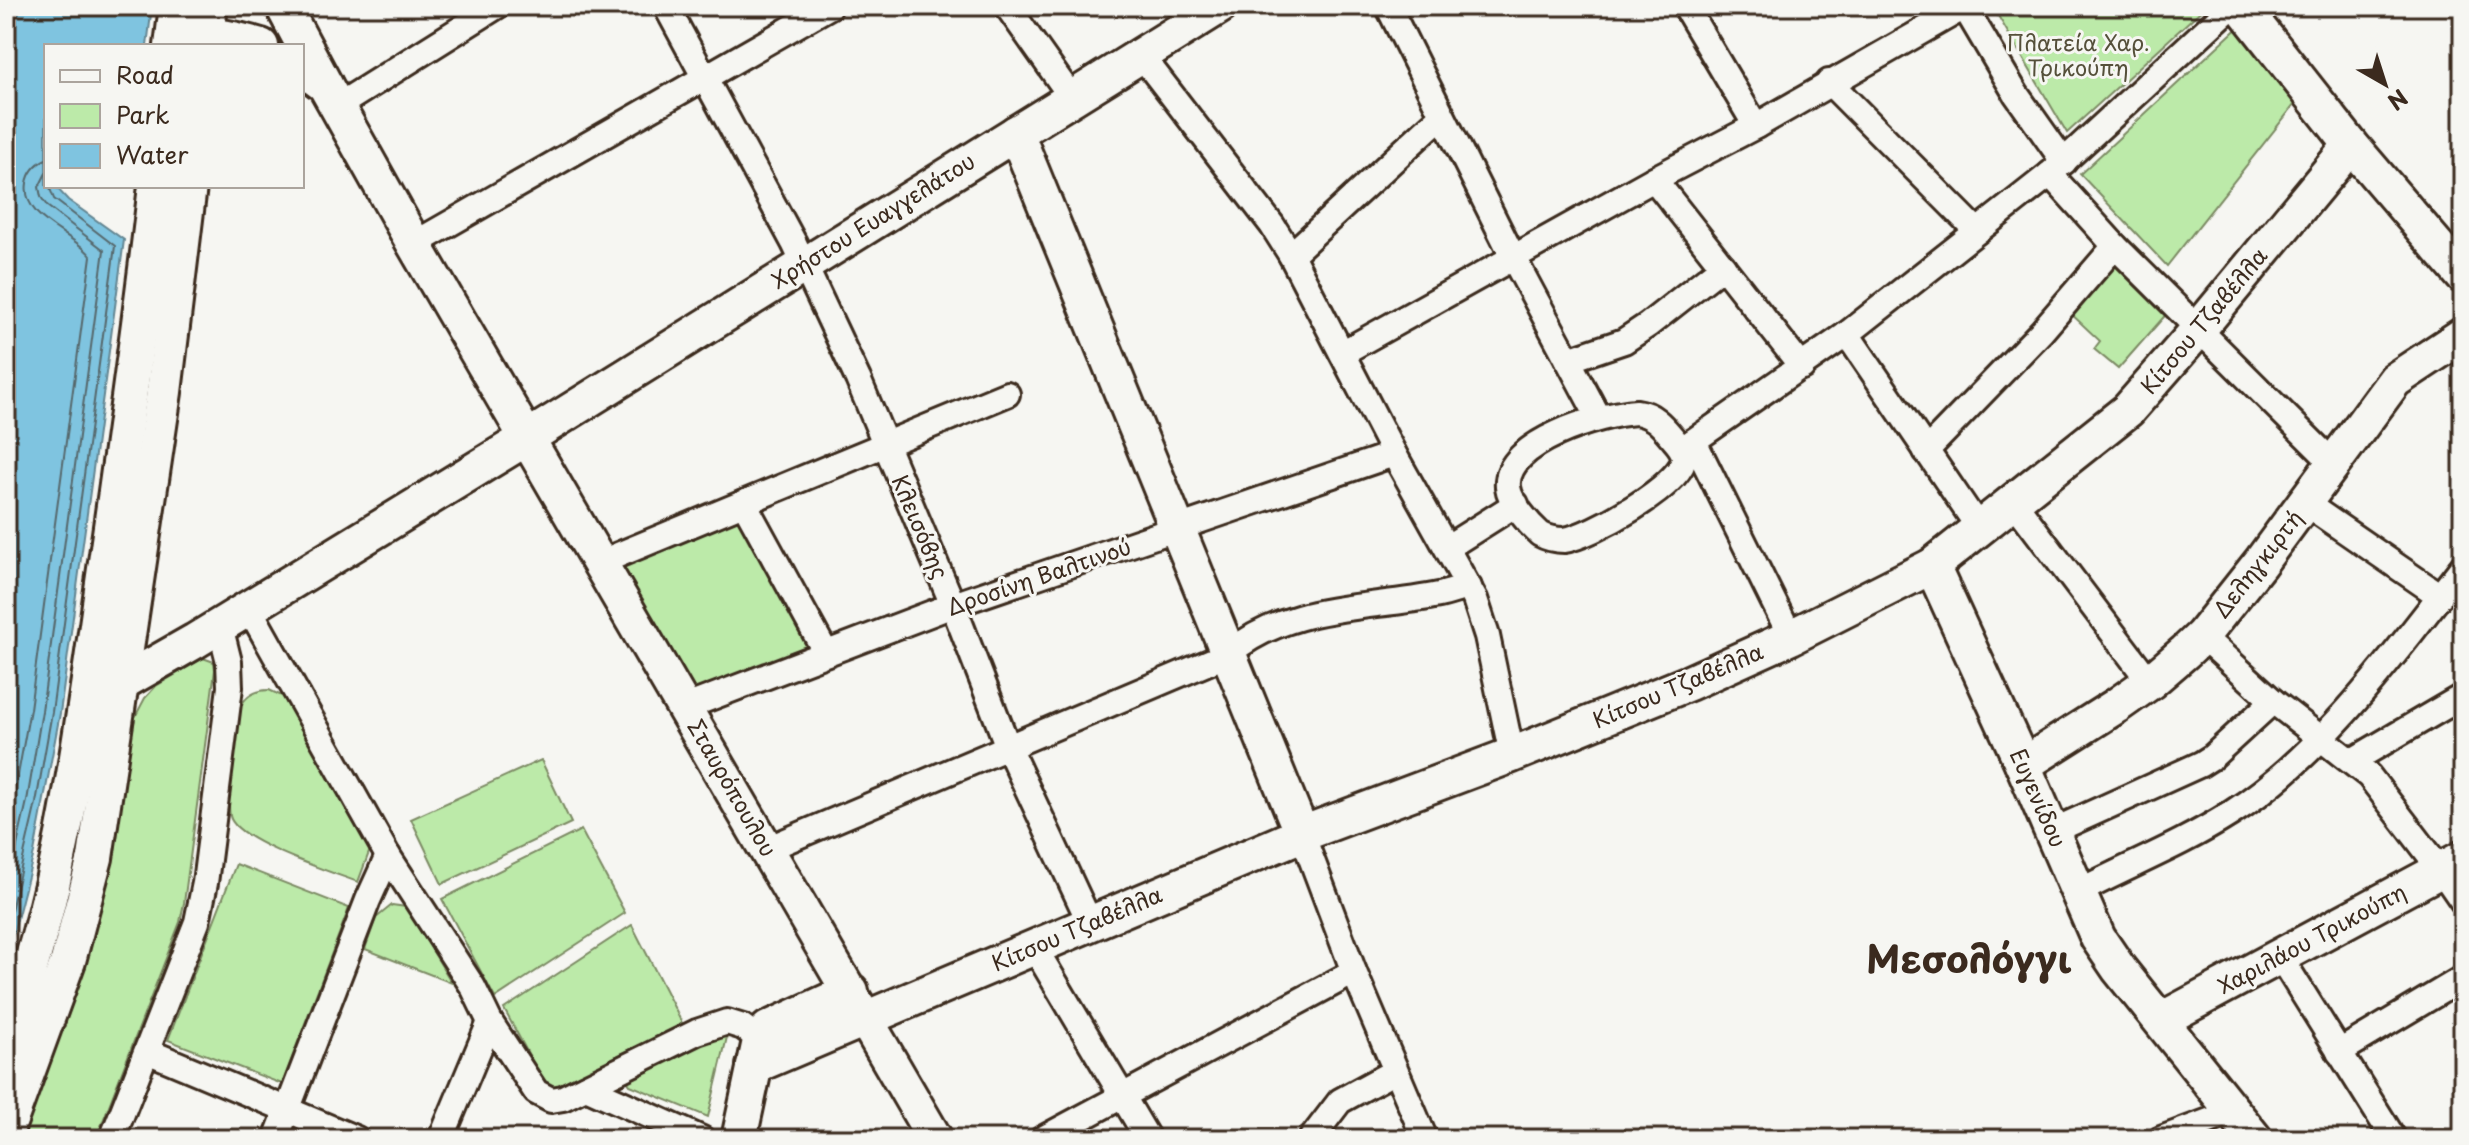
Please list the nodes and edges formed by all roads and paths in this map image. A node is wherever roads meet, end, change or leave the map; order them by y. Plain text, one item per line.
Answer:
1 (177, 6) edge
2 (497, 6) edge
3 (666, 6) edge
4 (830, 6) edge
5 (1007, 6) edge
6 (1220, 6) edge
7 (1388, 6) edge
8 (1685, 6) edge
9 (1964, 6) edge
10 (2239, 8) edge
11 (290, 11) edge
12 (194, 36) edge
13 (252, 44) edge
14 (301, 44) edge
15 (304, 54) edge
16 (1141, 55) junction
17 (704, 77) junction
18 (1829, 82) junction
19 (316, 90) edge
20 (1072, 98) junction
21 (1441, 116) junction
22 (1756, 126) junction
23 (1016, 133) junction
24 (2351, 145) junction
25 (2057, 168) junction
26 (1654, 179) junction
27 (156, 188) edge
28 (189, 188) edge
29 (1977, 231) junction
30 (414, 244) junction
31 (2115, 246) junction
32 (1291, 255) junction
33 (1514, 259) junction
34 (804, 264) junction
35 (1723, 266) junction
36 (2463, 276) edge
37 (2198, 330) junction
38 (1847, 334) junction
39 (2463, 335) edge
40 (1342, 353) junction
41 (1568, 360) junction
42 (1802, 367) junction
43 (1007, 394) dead end
44 (1599, 418) junction
45 (527, 438) junction
46 (885, 444) junction
47 (1688, 445) junction
48 (1926, 451) junction
49 (1394, 454) junction
50 (2333, 463) junction
51 (2014, 502) junction
52 (744, 503) junction
53 (2305, 503) junction
54 (1516, 504) junction
55 (1979, 528) junction
56 (1178, 530) junction
57 (1448, 547) junction
58 (601, 562) junction
59 (1932, 566) junction
60 (2463, 566) edge
61 (1469, 587) junction
62 (2440, 596) junction
63 (953, 605) junction
64 (249, 608) junction
65 (220, 626) junction
66 (2202, 636) junction
67 (1791, 637) junction
68 (826, 653) junction
69 (1228, 654) junction
70 (2150, 682) junction
71 (122, 684) junction
72 (2463, 696) edge
73 (2273, 701) junction
74 (86, 703) junction
75 (686, 707) junction
76 (2323, 738) junction
77 (1008, 747) junction
78 (1512, 755) junction
79 (2352, 761) junction
80 (2023, 765) junction
81 (2053, 831) junction
82 (1302, 834) junction
83 (767, 849) junction
84 (388, 856) junction
85 (2452, 864) edge
86 (2078, 892) junction
87 (2463, 902) edge
88 (1090, 923) junction
89 (1034, 947) junction
90 (2279, 955) junction
91 (1354, 972) junction
92 (2463, 978) edge
93 (858, 1004) junction
94 (2161, 1020) junction
95 (490, 1022) junction
96 (6, 1038) edge
97 (147, 1051) junction
98 (757, 1052) junction
99 (2339, 1052) junction
100 (1395, 1071) junction
101 (586, 1087) junction
102 (1122, 1095) junction
103 (287, 1110) junction
104 (2233, 1112) junction
105 (6, 1131) edge
106 (112, 1139) edge
107 (276, 1139) edge
108 (357, 1139) edge
109 (441, 1139) edge
110 (702, 1139) edge
111 (739, 1139) edge
112 (935, 1139) edge
113 (1042, 1139) edge
114 (1148, 1139) edge
115 (1311, 1139) edge
116 (1425, 1139) edge
117 (2161, 1139) edge
118 (2255, 1139) edge
119 (2394, 1139) edge

1 - 12 street
2 - 19 street
3 - 17 street, Κλεισόβης
4 - 17 street
5 - 20 street
6 - 16 street, Χρήστου Ευαγγελάτου
7 - 21 street
8 - 22 street
9 - 18 street
9 - 25 street
10 - 24 street
10 - 25 street
11 - 14 street, Σταυρόπουλου
12 - 13 street
15 - 19 street, Σταυρόπουλου
16 - 20 street, Χρήστου Ευαγγελάτου
16 - 32 street
17 - 30 street
17 - 34 street, Κλεισόβης
18 - 22 street
18 - 29 street
19 - 30 street, Σταυρόπουλου
20 - 23 street, Χρήστου Ευαγγελάτου
21 - 32 street
21 - 33 street
22 - 26 street
23 - 34 street, Χρήστου Ευαγγελάτου
23 - 56 street
24 - 36 street
24 - 37 street, Κίτσου Τζαβέλλα
25 - 29 street
25 - 31 street
26 - 33 street
26 - 35 street
27 - 74 street
28 - 71 street
29 - 38 street
30 - 45 street, Σταυρόπουλου
31 - 37 street
31 - 48 street
32 - 40 street
33 - 40 street
33 - 41 street
34 - 45 street, Χρήστου Ευαγγελάτου
34 - 46 street, Κλεισόβης
35 - 41 street
35 - 42 street
37 - 50 street
37 - 51 street, Κίτσου Τζαβέλλα
38 - 42 street
38 - 48 street
39 - 50 street, Δεληγκιρτή
40 - 49 street
41 - 44 street
42 - 47 street
43 - 46 street
44 - 47 street
44 - 54 street
45 - 58 street, Σταυρόπουλου
45 - 64 street, Χρήστου Ευαγγελάτου
46 - 52 street
46 - 63 street, Κλεισόβης
47 - 54 street
47 - 67 street
48 - 55 street
49 - 56 street, Δροσίνη Βαλτινού
49 - 57 street
50 - 53 street, Δεληγκιρτή
51 - 55 street, Κίτσου Τζαβέλλα
51 - 70 street
52 - 58 street
52 - 68 street
53 - 62 street
53 - 66 street, Δεληγκιρτή
54 - 57 street
55 - 59 street, Κίτσου Τζαβέλλα
56 - 63 street, Δροσίνη Βαλτινού
56 - 69 street
57 - 61 street
58 - 75 street, Σταυρόπουλου
59 - 67 street, Κίτσου Τζαβέλλα
59 - 80 street, Ευγενίδου
60 - 62 street
61 - 69 street
61 - 78 street
62 - 76 street
63 - 68 street, Δροσίνη Βαλτινού
63 - 77 street, Κλεισόβης
64 - 65 street, Χρήστου Ευαγγελάτου
64 - 84 street
65 - 71 street, Χρήστου Ευαγγελάτου
65 - 97 street
66 - 70 street, Δεληγκιρτή
66 - 73 street
67 - 78 street, Κίτσου Τζαβέλλα
68 - 75 street, Δροσίνη Βαλτινού
69 - 77 street
69 - 82 street
70 - 80 street, Δεληγκιρτή
71 - 74 street, Χρήστου Ευαγγελάτου
71 - 105 street
72 - 79 street
73 - 76 street
73 - 81 street
74 - 96 street
75 - 83 street, Σταυρόπουλου
76 - 79 street
76 - 86 street
77 - 83 street
77 - 88 street, Κλεισόβης
78 - 82 street, Κίτσου Τζαβέλλα
79 - 85 street
80 - 81 street, Ευγενίδου
81 - 86 street, Ευγενίδου
82 - 88 street, Κίτσου Τζαβέλλα
82 - 91 street
83 - 93 street, Σταυρόπουλου
84 - 95 street
84 - 103 street
85 - 87 street
85 - 90 street, Χαριλάου Τρικούπη
86 - 94 street, Ευγενίδου
88 - 89 street, Κίτσου Τζαβέλλα
89 - 93 street, Κίτσου Τζαβέλλα
89 - 102 street
90 - 94 street, Χαριλάου Τρικούπη
90 - 99 street
91 - 100 street
91 - 102 street
92 - 99 street
93 - 98 street, Κίτσου Τζαβέλλα
93 - 112 street, Σταυρόπουλου
94 - 104 street, Ευγενίδου
95 - 101 street
95 - 109 street
97 - 103 street
97 - 106 street
98 - 101 street
98 - 111 street
99 - 119 street
100 - 115 street
100 - 116 street
101 - 110 street
102 - 113 street
102 - 114 street
103 - 107 street
103 - 108 street
104 - 117 street
104 - 118 street, Ευγενίδου

